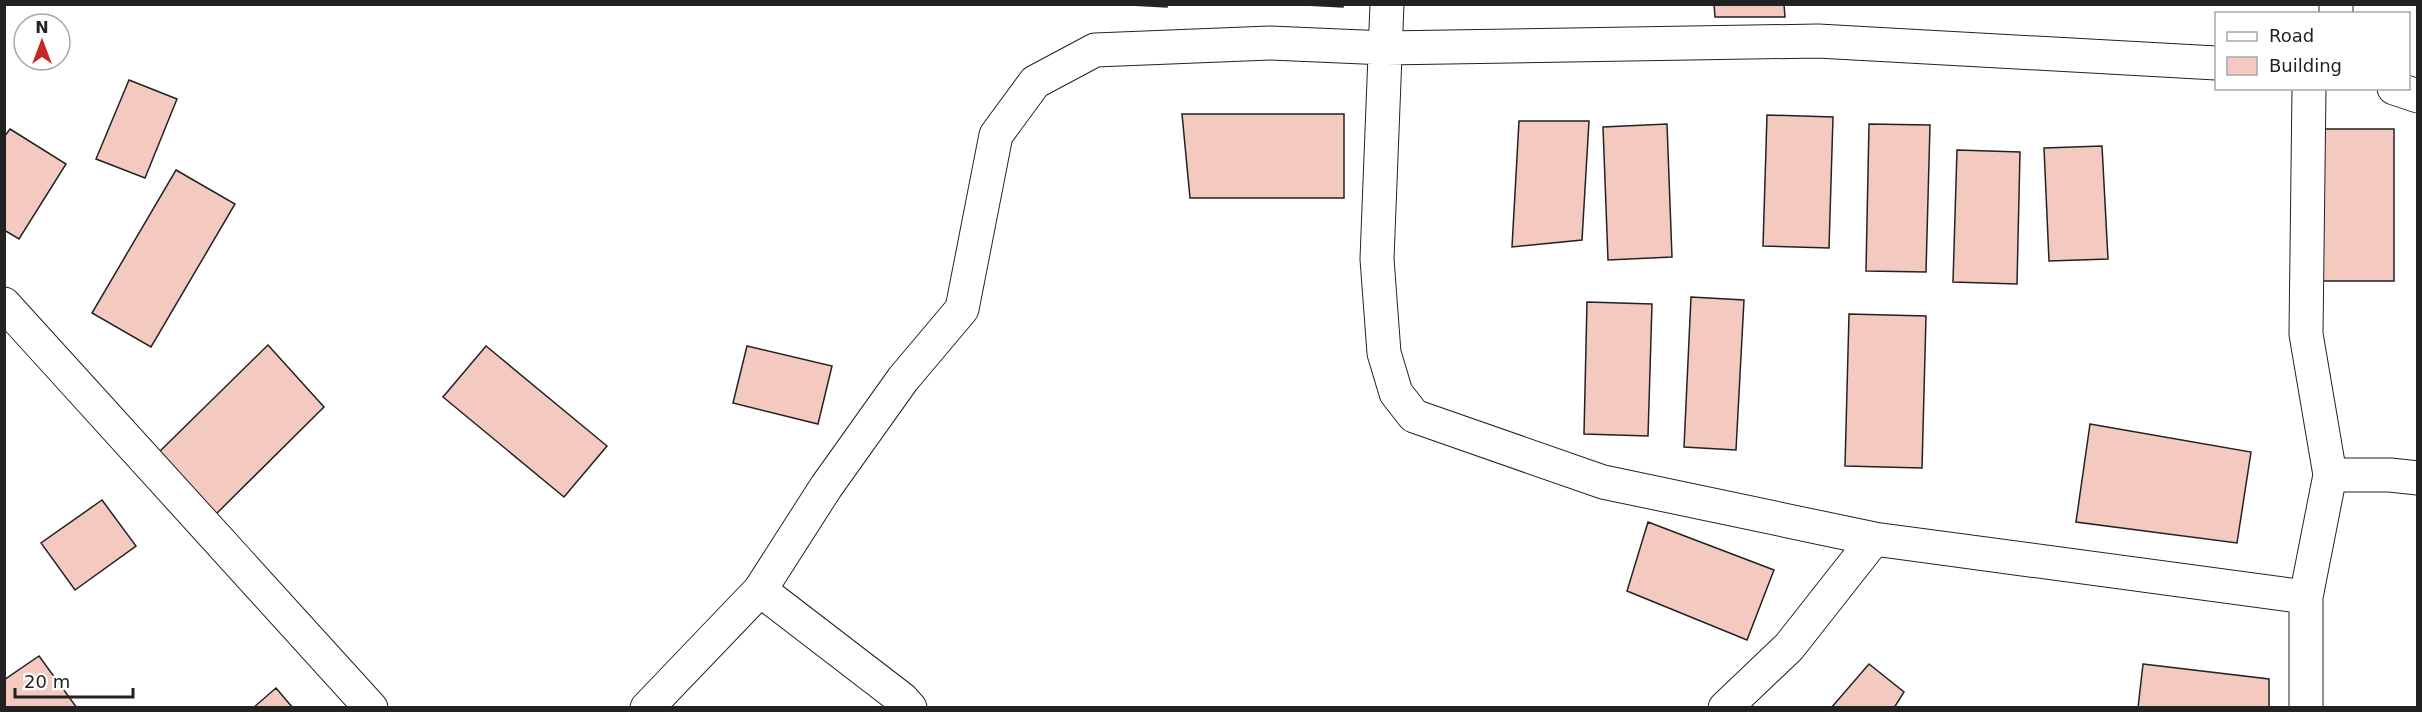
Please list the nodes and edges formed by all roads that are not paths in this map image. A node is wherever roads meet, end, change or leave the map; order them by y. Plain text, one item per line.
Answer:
1 (1387, 4) edge
2 (1386, 48) junction
3 (2215, 63) edge
4 (2309, 90) edge
5 (2400, 90) edge
6 (2418, 96) edge
7 (4, 304) edge
8 (2330, 475) junction
9 (2418, 478) edge
10 (1874, 539) junction
11 (760, 590) junction
12 (2306, 597) junction
13 (371, 708) edge
14 (647, 708) edge
15 (910, 708) edge
16 (1725, 708) edge
17 (2306, 708) edge

1 - 2 street
2 - 3 street
2 - 10 street
2 - 11 street
4 - 8 street
5 - 6 street
7 - 13 street
8 - 9 street
8 - 12 street
10 - 12 street
10 - 16 street
11 - 14 street
11 - 15 street
12 - 17 street

